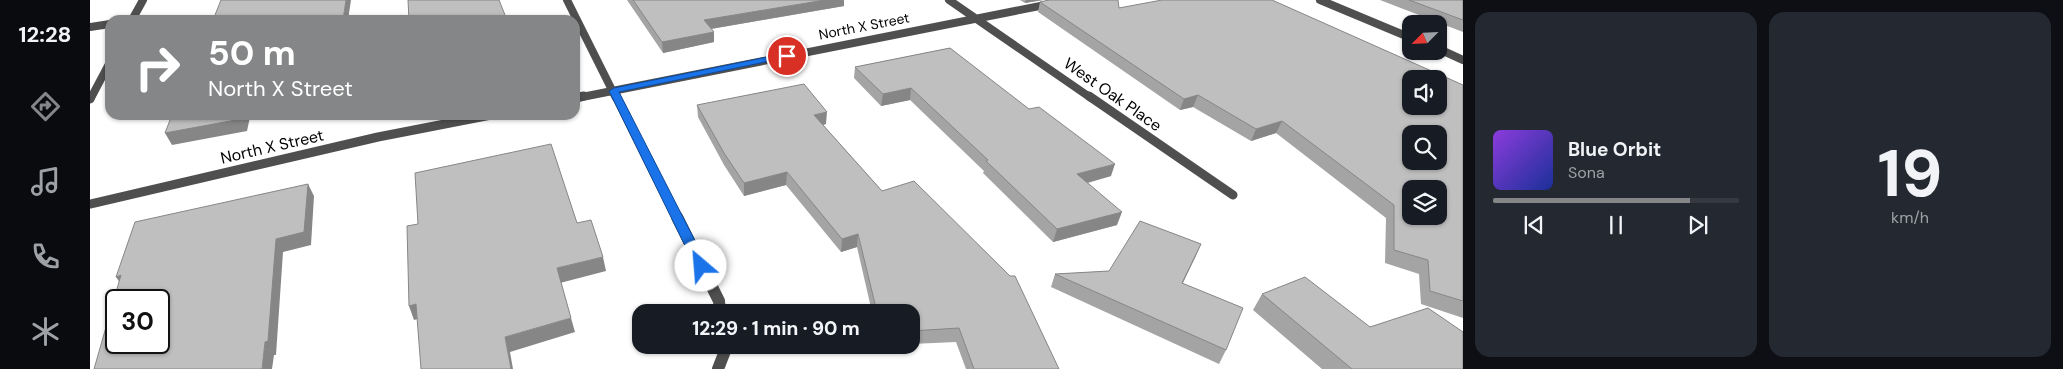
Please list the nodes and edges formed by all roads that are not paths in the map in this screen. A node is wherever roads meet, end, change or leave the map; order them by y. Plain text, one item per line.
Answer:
1 (143, 0) edge
2 (567, 0) edge
3 (949, 0) edge
4 (1070, 0) edge
5 (1320, 0) edge
6 (135, 15) edge
7 (575, 15) edge
8 (976, 18) junction
9 (105, 25) edge
10 (580, 25) edge
11 (90, 27) edge
12 (1402, 34) edge
13 (1448, 54) edge
14 (1463, 60) edge
15 (105, 71) edge
16 (614, 91) junction
17 (580, 97) edge
18 (90, 99) edge
19 (465, 120) edge
20 (1233, 195) dead end
21 (90, 204) edge
22 (719, 304) edge
23 (724, 354) edge
24 (718, 369) edge

1 - 6 street
2 - 7 street
3 - 8 street, West Oak Place
4 - 8 street, North X Street
5 - 12 street
8 - 16 street, North X Street
8 - 20 street, West Oak Place
9 - 11 street
10 - 16 street
13 - 14 street
15 - 18 street
16 - 17 street, North X Street
16 - 22 street
19 - 21 street, North X Street
23 - 24 street

